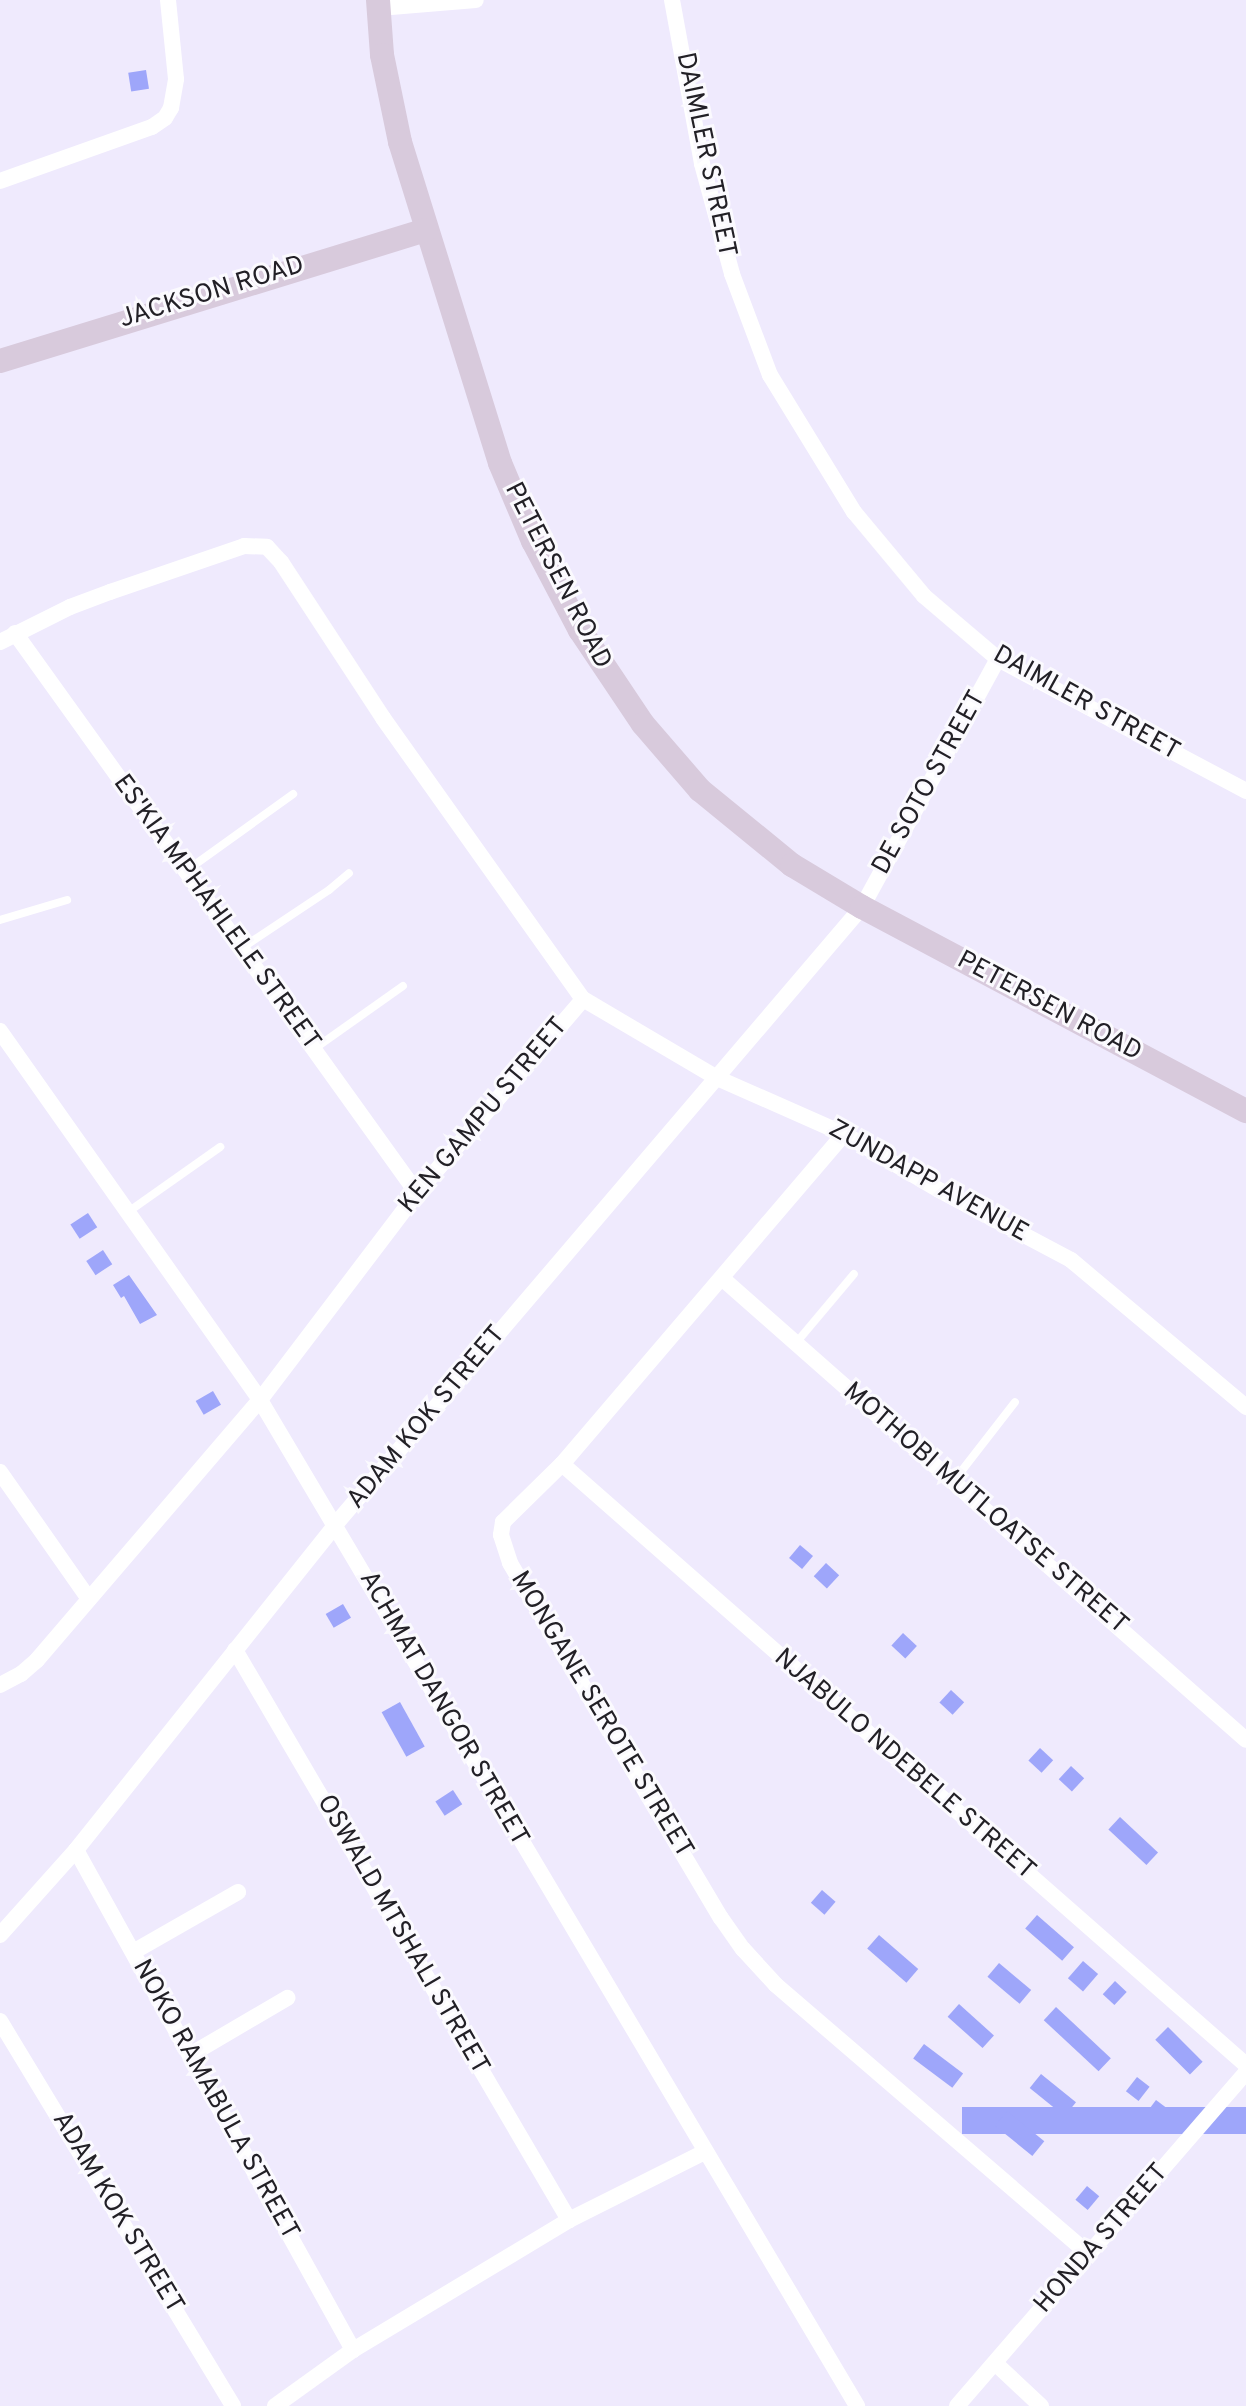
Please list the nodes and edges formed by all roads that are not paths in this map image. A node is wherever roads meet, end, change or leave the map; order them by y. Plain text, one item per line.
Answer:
1 (168, 0) edge
2 (476, 0) edge
3 (672, 0) edge
4 (379, 4) edge
5 (0, 181) edge
6 (425, 230) junction
7 (0, 361) edge
8 (15, 633) junction
9 (0, 642) edge
10 (998, 659) junction
11 (1246, 791) edge
12 (293, 794) dead end
13 (186, 871) junction
14 (349, 873) dead end
15 (67, 900) dead end
16 (862, 907) junction
17 (0, 920) edge
18 (242, 949) junction
19 (403, 986) dead end
20 (583, 999) junction
21 (0, 1031) edge
22 (314, 1049) junction
23 (717, 1078) junction
24 (1246, 1111) edge
25 (844, 1134) junction
26 (220, 1147) dead end
27 (417, 1193) junction
28 (128, 1213) junction
29 (854, 1274) dead end
30 (723, 1279) junction
31 (796, 1343) junction
32 (260, 1400) junction
33 (1015, 1402) dead end
34 (1246, 1407) edge
35 (562, 1464) junction
36 (0, 1472) edge
37 (953, 1482) junction
38 (335, 1525) junction
39 (89, 1599) junction
40 (235, 1650) junction
41 (0, 1685) edge
42 (1246, 1740) edge
43 (76, 1850) junction
44 (238, 1892) dead end
45 (0, 1935) edge
46 (133, 1952) junction
47 (287, 1998) dead end
48 (0, 2021) edge
49 (190, 2055) junction
50 (1246, 2065) edge
51 (1246, 2072) edge
52 (705, 2152) junction
53 (569, 2220) junction
54 (1089, 2254) junction
55 (353, 2350) junction
56 (995, 2363) junction
57 (233, 2406) edge
58 (275, 2406) edge
59 (857, 2406) edge
60 (957, 2406) edge
61 (1041, 2406) edge

1 - 5 street
2 - 4 street
3 - 10 street, DAIMLER STREET
4 - 6 street, PETERSEN ROAD
6 - 7 street, JACKSON ROAD
6 - 16 street, PETERSEN ROAD
8 - 9 street, KEN GAMPU STREET
8 - 13 street, ES'KIA MPHAHLELE STREET
8 - 20 street, KEN GAMPU STREET
10 - 11 street, DAIMLER STREET
10 - 16 street, DE SOTO STREET
12 - 13 lane
13 - 18 street, ES'KIA MPHAHLELE STREET
14 - 18 lane
15 - 17 lane
16 - 23 street, ADAM KOK STREET
16 - 24 street, PETERSEN ROAD
18 - 22 street, ES'KIA MPHAHLELE STREET
19 - 22 lane
20 - 23 street, ZUNDAPP AVENUE
20 - 27 street, KEN GAMPU STREET
21 - 28 street, ACHMAT DANGOR STREET
22 - 27 street, ES'KIA MPHAHLELE STREET
23 - 25 street, ZUNDAPP AVENUE
23 - 38 street, ADAM KOK STREET
25 - 30 street, MONGANE SEROTE STREET
25 - 34 street, ZUNDAPP AVENUE
26 - 28 lane
27 - 32 street, KEN GAMPU STREET
28 - 32 street, ACHMAT DANGOR STREET
29 - 31 lane
30 - 31 street, MOTHOBI MUTLOATSE STREET
30 - 35 street, MONGANE SEROTE STREET
31 - 37 street, MOTHOBI MUTLOATSE STREET
32 - 38 street, ACHMAT DANGOR STREET
32 - 39 street, KEN GAMPU STREET
33 - 37 lane
35 - 50 street, NJABULO NDEBELE STREET
35 - 54 street, MONGANE SEROTE STREET
36 - 39 street
37 - 42 street, MOTHOBI MUTLOATSE STREET
38 - 40 street, ADAM KOK STREET
38 - 52 street, ACHMAT DANGOR STREET
39 - 41 street, KEN GAMPU STREET
40 - 43 street, ADAM KOK STREET
40 - 53 street, OSWALD MTSHALI STREET
43 - 45 street, ADAM KOK STREET
43 - 46 street, NOKO RAMABULA STREET
44 - 46 street
46 - 49 street, NOKO RAMABULA STREET
47 - 49 street
48 - 57 street, ADAM KOK STREET
49 - 55 street, NOKO RAMABULA STREET
51 - 54 street, HONDA STREET
52 - 53 street
52 - 59 street, ACHMAT DANGOR STREET
53 - 55 street
54 - 56 street, HONDA STREET
55 - 58 street
56 - 60 street, HONDA STREET
56 - 61 street

